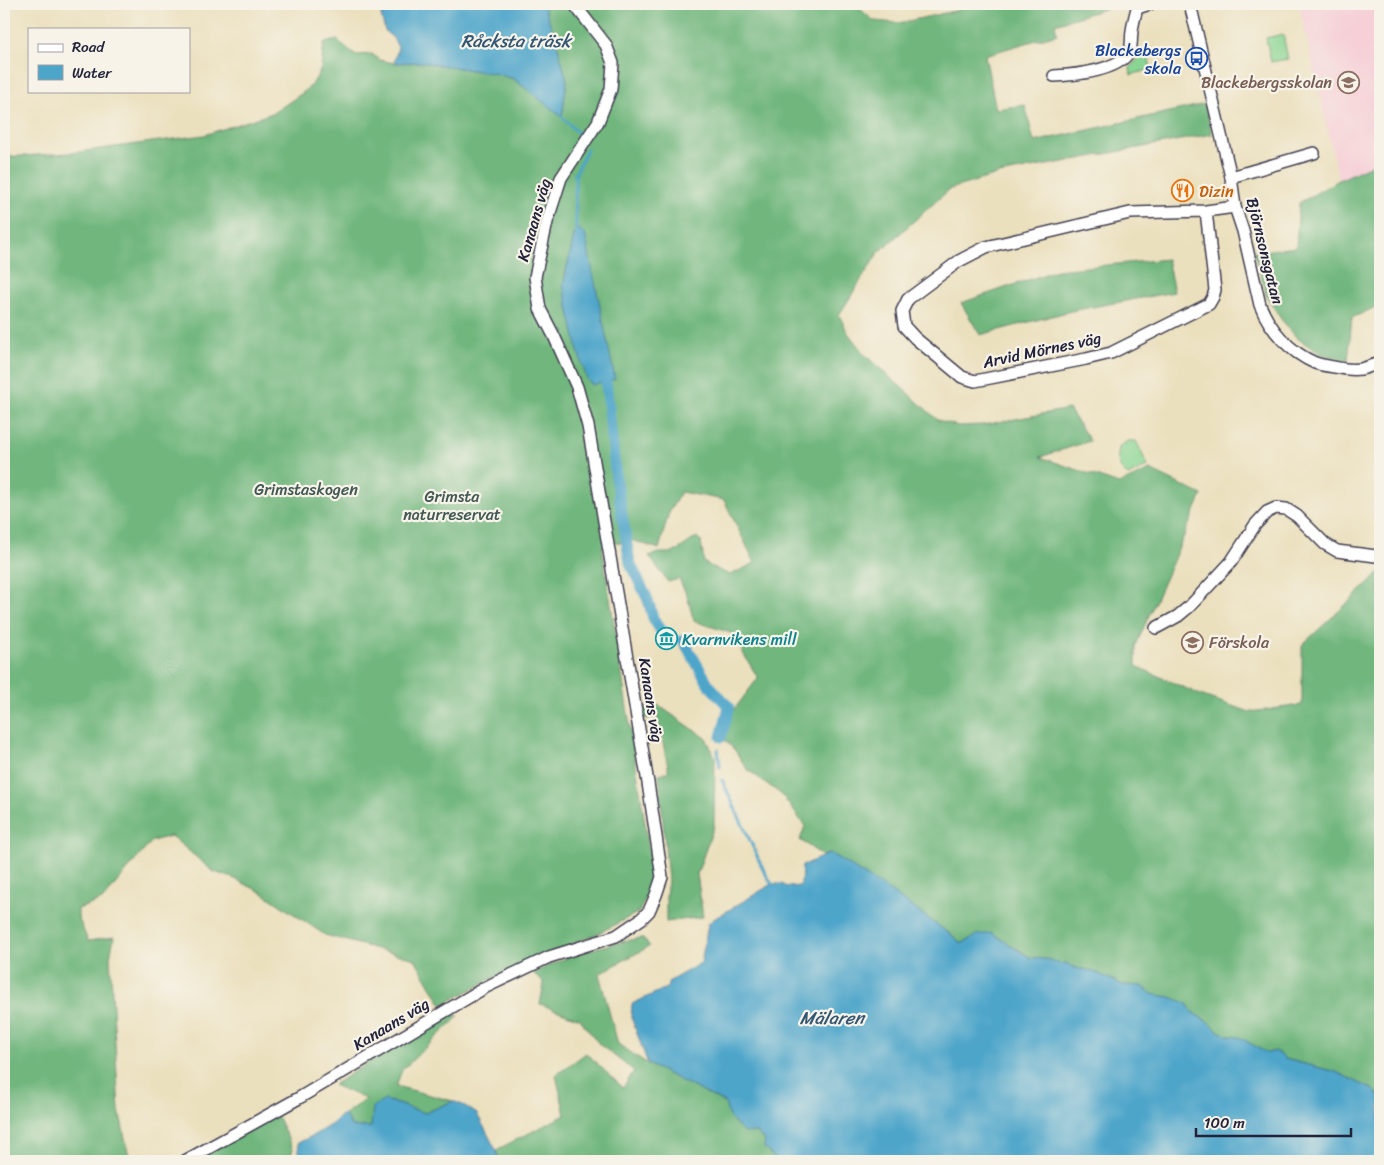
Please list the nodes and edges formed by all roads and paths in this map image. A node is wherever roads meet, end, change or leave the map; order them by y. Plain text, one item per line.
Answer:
1 (574, 4) edge
2 (1150, 4) edge
3 (1193, 4) edge
4 (1136, 6) edge
5 (1054, 76) dead end
6 (1314, 153) dead end
7 (1231, 177) junction
8 (1235, 207) junction
9 (1206, 212) junction
10 (1380, 363) edge
11 (1380, 554) edge
12 (1156, 628) dead end
13 (185, 1161) edge

1 - 13 street, Kanaans väg
2 - 4 street
3 - 7 street, Björnsonsgatan
4 - 5 street
6 - 7 street
7 - 8 street, Björnsonsgatan
8 - 9 street, Arvid Mörnes väg
8 - 10 street, Björnsonsgatan
9 - 9 street, Arvid Mörnes väg
11 - 12 street

